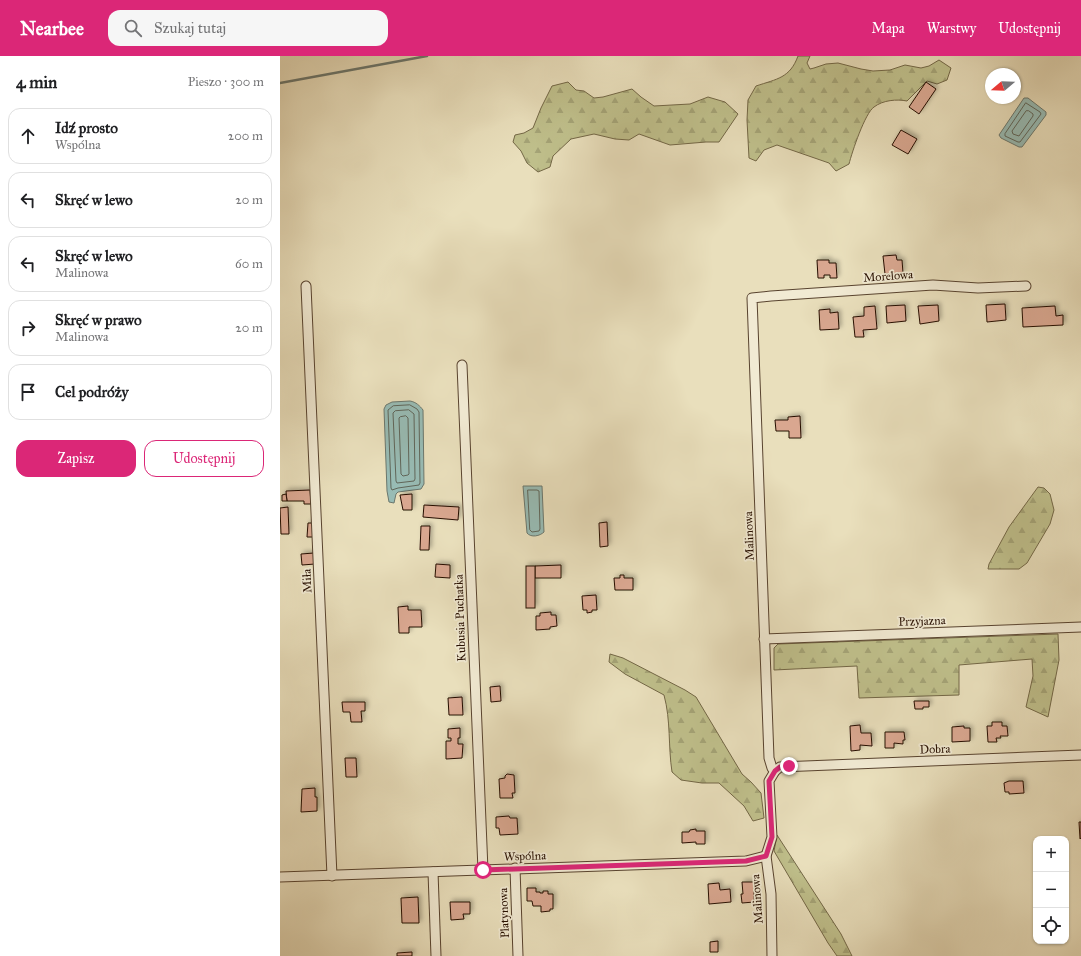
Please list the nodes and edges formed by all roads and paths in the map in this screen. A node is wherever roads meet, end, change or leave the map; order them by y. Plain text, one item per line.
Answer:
1 (306, 286) dead end
2 (1026, 286) dead end
3 (752, 298) joint
4 (462, 365) dead end
5 (1081, 627) edge
6 (764, 639) junction
7 (1081, 755) edge
8 (775, 771) junction
9 (766, 856) junction
10 (515, 868) junction
11 (483, 870) junction
12 (432, 872) junction
13 (332, 876) junction
14 (280, 877) edge
15 (436, 956) edge
16 (518, 956) edge
17 (772, 956) edge

1 - 13 street, Miła
2 - 3 street, Morelowa
3 - 6 street, Malinowa
4 - 11 street, Kubusia Puchatka
5 - 6 street, Przyjazna
6 - 8 street, Malinowa
7 - 8 street, Dobra
8 - 9 street, Malinowa
9 - 10 street, Wspólna
9 - 17 street, Malinowa
10 - 11 street, Wspólna
10 - 16 street, Platynowa
11 - 12 street, Wspólna
12 - 13 street, Wspólna
12 - 15 street
13 - 14 street, Wspólna

